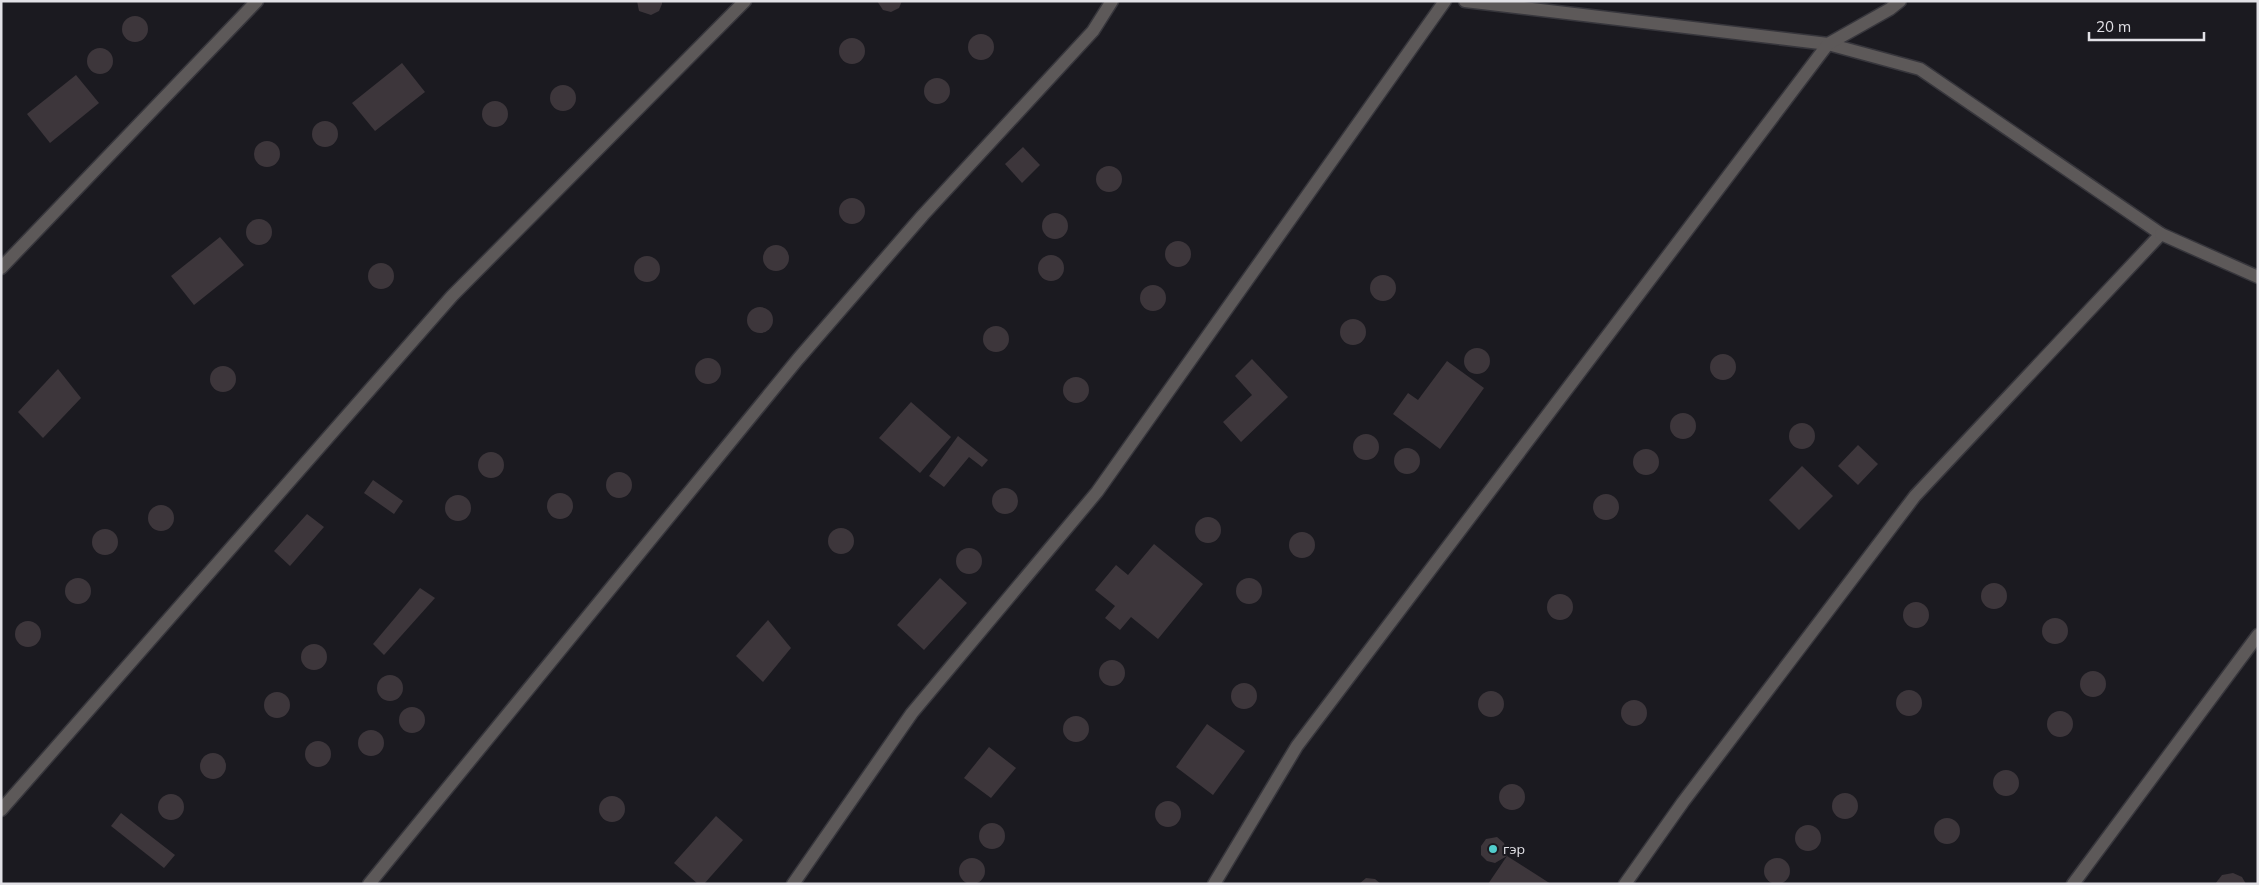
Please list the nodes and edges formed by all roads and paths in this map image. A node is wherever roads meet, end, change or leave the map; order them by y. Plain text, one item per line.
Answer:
1 (257, 1) edge
2 (745, 1) edge
3 (1112, 1) edge
4 (1444, 1) edge
5 (1465, 1) edge
6 (1900, 1) edge
7 (1828, 44) junction
8 (2161, 234) junction
9 (1, 268) edge
10 (2258, 277) edge
11 (2258, 635) edge
12 (1, 810) edge
13 (369, 884) edge
14 (793, 884) edge
15 (1214, 884) edge
16 (1626, 884) edge
17 (2073, 884) edge

1 - 9 street
2 - 12 street
3 - 13 street
4 - 14 street
5 - 7 street
6 - 7 street
7 - 8 street
7 - 15 street
8 - 10 street
8 - 16 street
11 - 17 street

